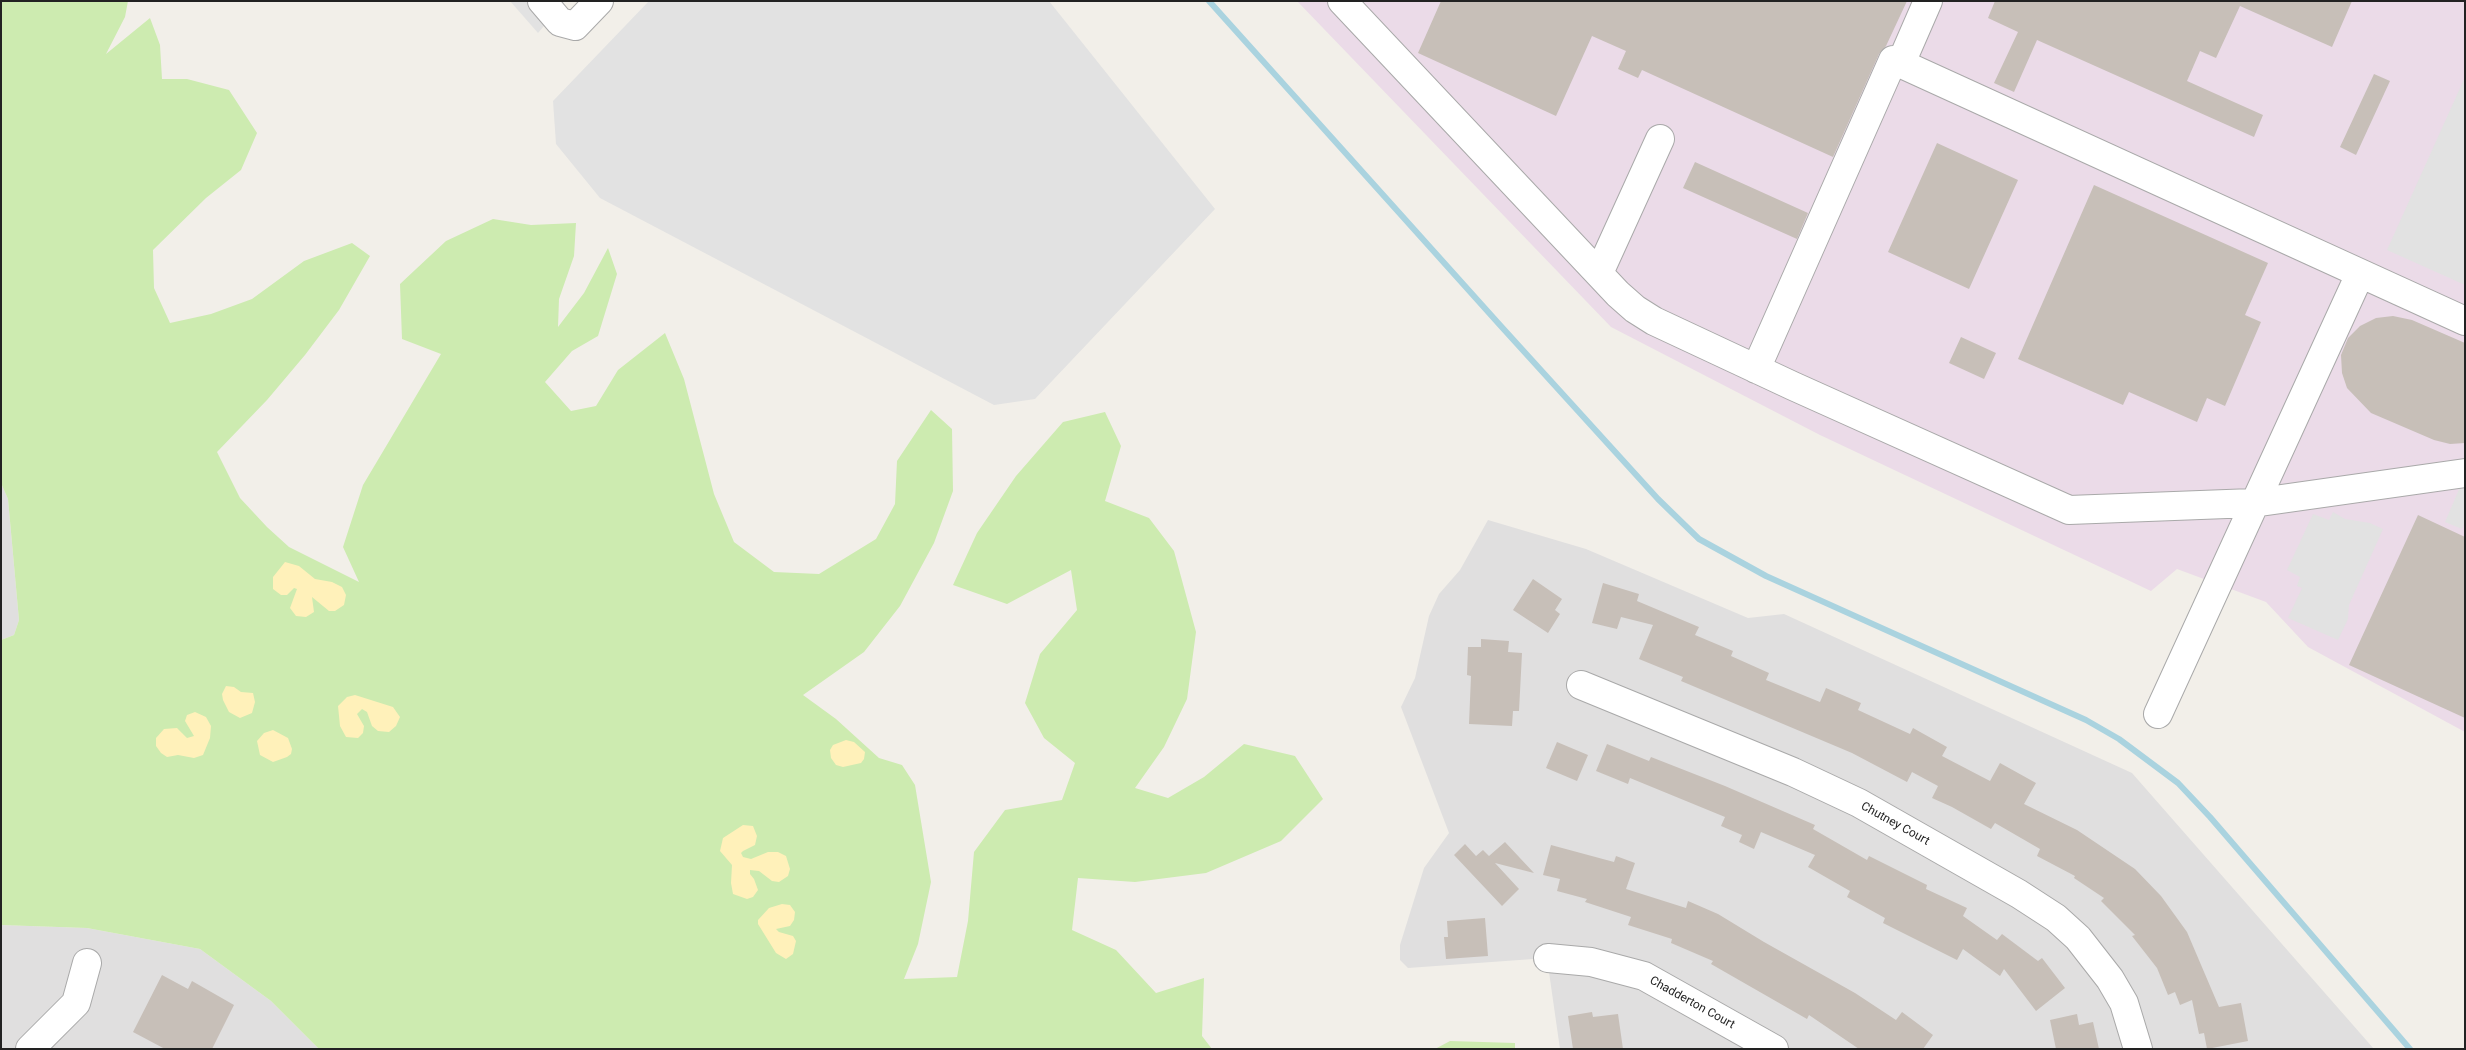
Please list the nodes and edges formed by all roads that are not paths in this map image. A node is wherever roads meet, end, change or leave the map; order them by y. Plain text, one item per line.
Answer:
1 (542, 1) edge
2 (599, 1) edge
3 (1342, 1) edge
4 (1928, 1) edge
5 (1901, 63) junction
6 (1660, 138) dead end
7 (1599, 273) junction
8 (2360, 274) junction
9 (2465, 322) edge
10 (1756, 369) junction
11 (2465, 473) edge
12 (2252, 503) junction
13 (1581, 685) dead end
14 (2158, 714) dead end
15 (1548, 958) dead end
16 (87, 963) dead end
17 (30, 1049) edge
18 (1774, 1049) edge
19 (2138, 1049) edge

1 - 2 street
3 - 7 street
4 - 5 street
5 - 8 street
5 - 10 street
6 - 7 street
7 - 10 street
8 - 9 street
8 - 12 street
10 - 12 street
11 - 12 street
12 - 14 street
13 - 19 street, Chutney Court
15 - 18 street, Chadderton Court
16 - 17 street

